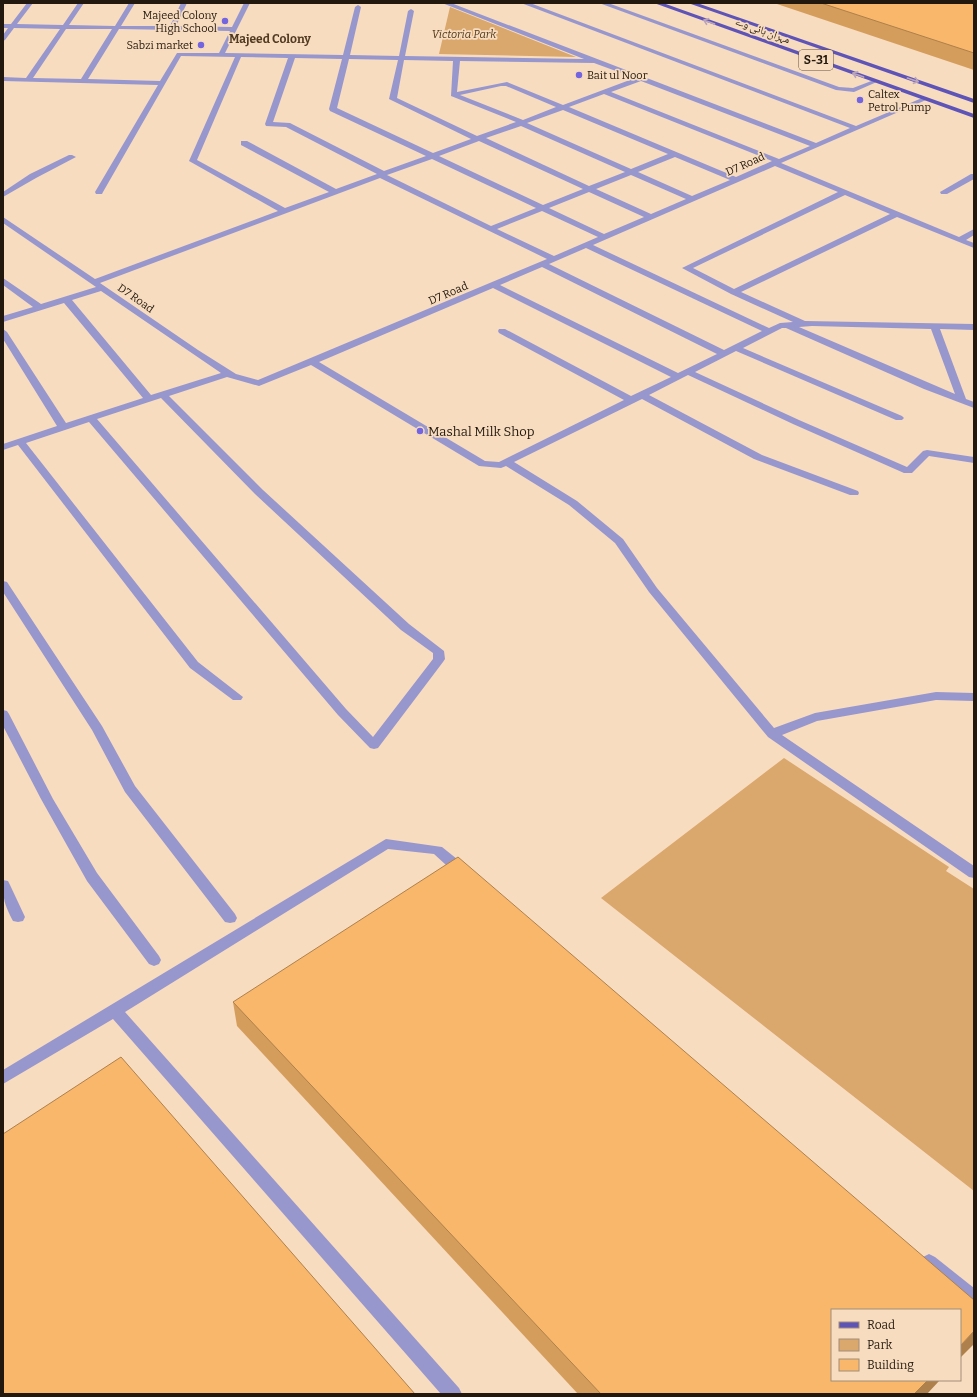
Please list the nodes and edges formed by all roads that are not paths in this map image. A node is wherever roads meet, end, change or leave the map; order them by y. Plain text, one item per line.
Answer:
1 (30, 3) edge
2 (81, 3) edge
3 (132, 3) edge
4 (184, 3) edge
5 (247, 3) edge
6 (445, 3) edge
7 (524, 3) edge
8 (602, 3) edge
9 (657, 3) edge
10 (691, 3) edge
11 (358, 7) dead end
12 (411, 10) dead end
13 (3, 26) edge
14 (13, 26) junction
15 (66, 27) junction
16 (117, 28) junction
17 (172, 28) junction
18 (234, 29) junction
19 (3, 39) edge
20 (221, 55) junction
21 (239, 55) junction
22 (292, 56) junction
23 (346, 57) junction
24 (401, 58) junction
25 (456, 59) junction
26 (593, 61) junction
27 (3, 79) edge
28 (639, 79) junction
29 (28, 80) junction
30 (83, 81) junction
31 (876, 81) junction
32 (163, 83) junction
33 (605, 92) junction
34 (453, 95) junction
35 (924, 98) junction
36 (974, 101) edge
37 (561, 108) junction
38 (974, 116) edge
39 (521, 123) junction
40 (855, 128) junction
41 (478, 139) junction
42 (244, 143) dead end
43 (815, 145) junction
44 (676, 154) junction
45 (432, 156) junction
46 (72, 157) dead end
47 (776, 162) junction
48 (632, 172) junction
49 (382, 175) junction
50 (974, 176) edge
51 (736, 180) junction
52 (589, 189) junction
53 (100, 192) dead end
54 (336, 192) junction
55 (845, 192) junction
56 (944, 192) dead end
57 (3, 195) edge
58 (692, 199) junction
59 (542, 208) junction
60 (284, 211) junction
61 (896, 214) junction
62 (650, 217) junction
63 (3, 219) edge
64 (490, 229) junction
65 (974, 231) edge
66 (604, 237) junction
67 (960, 240) junction
68 (587, 245) junction
69 (974, 246) edge
70 (553, 259) junction
71 (543, 264) junction
72 (3, 281) edge
73 (94, 282) junction
74 (493, 285) junction
75 (102, 288) junction
76 (734, 292) junction
77 (66, 299) junction
78 (39, 307) junction
79 (3, 319) edge
80 (803, 324) junction
81 (788, 325) junction
82 (934, 326) junction
83 (974, 327) edge
84 (502, 331) dead end
85 (770, 331) junction
86 (3, 332) edge
87 (736, 348) junction
88 (724, 354) junction
89 (312, 362) junction
90 (688, 372) junction
91 (229, 374) junction
92 (678, 377) junction
93 (642, 394) junction
94 (163, 395) junction
95 (149, 399) junction
96 (631, 400) junction
97 (962, 400) junction
98 (974, 405) edge
99 (92, 418) junction
100 (899, 418) dead end
101 (64, 427) junction
102 (20, 441) junction
103 (3, 446) edge
104 (974, 460) edge
105 (506, 462) junction
106 (854, 493) dead end
107 (3, 584) edge
108 (237, 697) dead end
109 (974, 697) edge
110 (3, 714) edge
111 (772, 734) junction
112 (974, 873) edge
113 (474, 881) edge
114 (3, 885) edge
115 (18, 917) dead end
116 (230, 918) dead end
117 (154, 960) dead end
118 (115, 1011) junction
119 (3, 1078) edge
120 (919, 1253) edge
121 (974, 1299) edge
122 (453, 1394) edge

1 - 14 street
2 - 15 street
3 - 16 street
4 - 17 street
5 - 18 street
6 - 26 street
7 - 40 street
8 - 31 street
31 -> 9 main road, مہران ہائی وے / S-31
10 -> 36 main road, مہران ہائی وے / S-31
11 - 23 street
12 - 24 street
13 - 14 street
14 - 15 street
14 - 19 street
15 - 16 street
15 - 29 street
16 - 17 street
16 - 30 street
17 - 18 street
18 - 20 street
20 - 21 street
20 - 32 street
21 - 22 street
21 - 60 street
22 - 23 street
22 - 49 street
23 - 24 street
23 - 45 street
24 - 25 street
24 - 41 street
25 - 26 street
25 - 34 street
26 - 28 street
27 - 29 street
28 - 33 street
28 - 43 street
29 - 30 street
30 - 32 street
31 - 35 main road, مہران ہائی وے / S-31
32 - 53 street
33 - 37 street
33 - 47 street
34 - 37 street
34 - 39 street
35 - 38 main road, مہران ہائی وے / S-31
35 - 40 street, D7 Road
37 - 39 street
37 - 44 street
39 - 41 street
39 - 48 street
40 - 43 street, D7 Road
41 - 45 street
41 - 52 street
42 - 54 street
43 - 47 street, D7 Road
44 - 48 street
44 - 51 street
45 - 49 street
45 - 59 street
46 - 57 street
47 - 51 street, D7 Road
47 - 55 street
48 - 52 street
48 - 58 street
49 - 54 street
49 - 64 street
50 - 56 street
51 - 58 street, D7 Road
52 - 59 street
52 - 62 street
54 - 60 street
55 - 61 street
55 - 76 street
58 - 62 street, D7 Road
59 - 64 street
59 - 66 street
60 - 73 street
61 - 67 street
61 - 76 street
62 - 66 street, D7 Road
63 - 73 street, D7 Road
64 - 70 street
65 - 67 street
66 - 68 street, D7 Road
67 - 69 street
68 - 70 street, D7 Road
68 - 85 street
70 - 71 street, D7 Road
71 - 74 street, D7 Road
71 - 88 street
72 - 78 street
73 - 75 street, D7 Road
74 - 89 street, D7 Road
74 - 92 street
75 - 77 street
75 - 91 street, D7 Road
76 - 80 street
77 - 78 street
77 - 95 street
78 - 79 street
80 - 81 street
80 - 82 street
81 - 85 street
81 - 97 street
82 - 83 street
82 - 97 street
84 - 96 street
85 - 87 street
86 - 101 street
87 - 88 street
87 - 100 street
88 - 90 street
89 - 91 street, D7 Road
89 - 105 street
90 - 92 street
90 - 104 street
91 - 94 street
92 - 93 street
93 - 96 street
93 - 106 street
94 - 95 street
94 - 99 street
95 - 99 street
96 - 105 street
97 - 98 street
99 - 101 street
101 - 102 street
102 - 103 street
102 - 108 street
105 - 111 street
107 - 116 street
109 - 111 street
110 - 117 street
111 - 112 street
113 - 118 street
114 - 115 street
118 - 119 street
118 - 122 street
120 - 121 street

